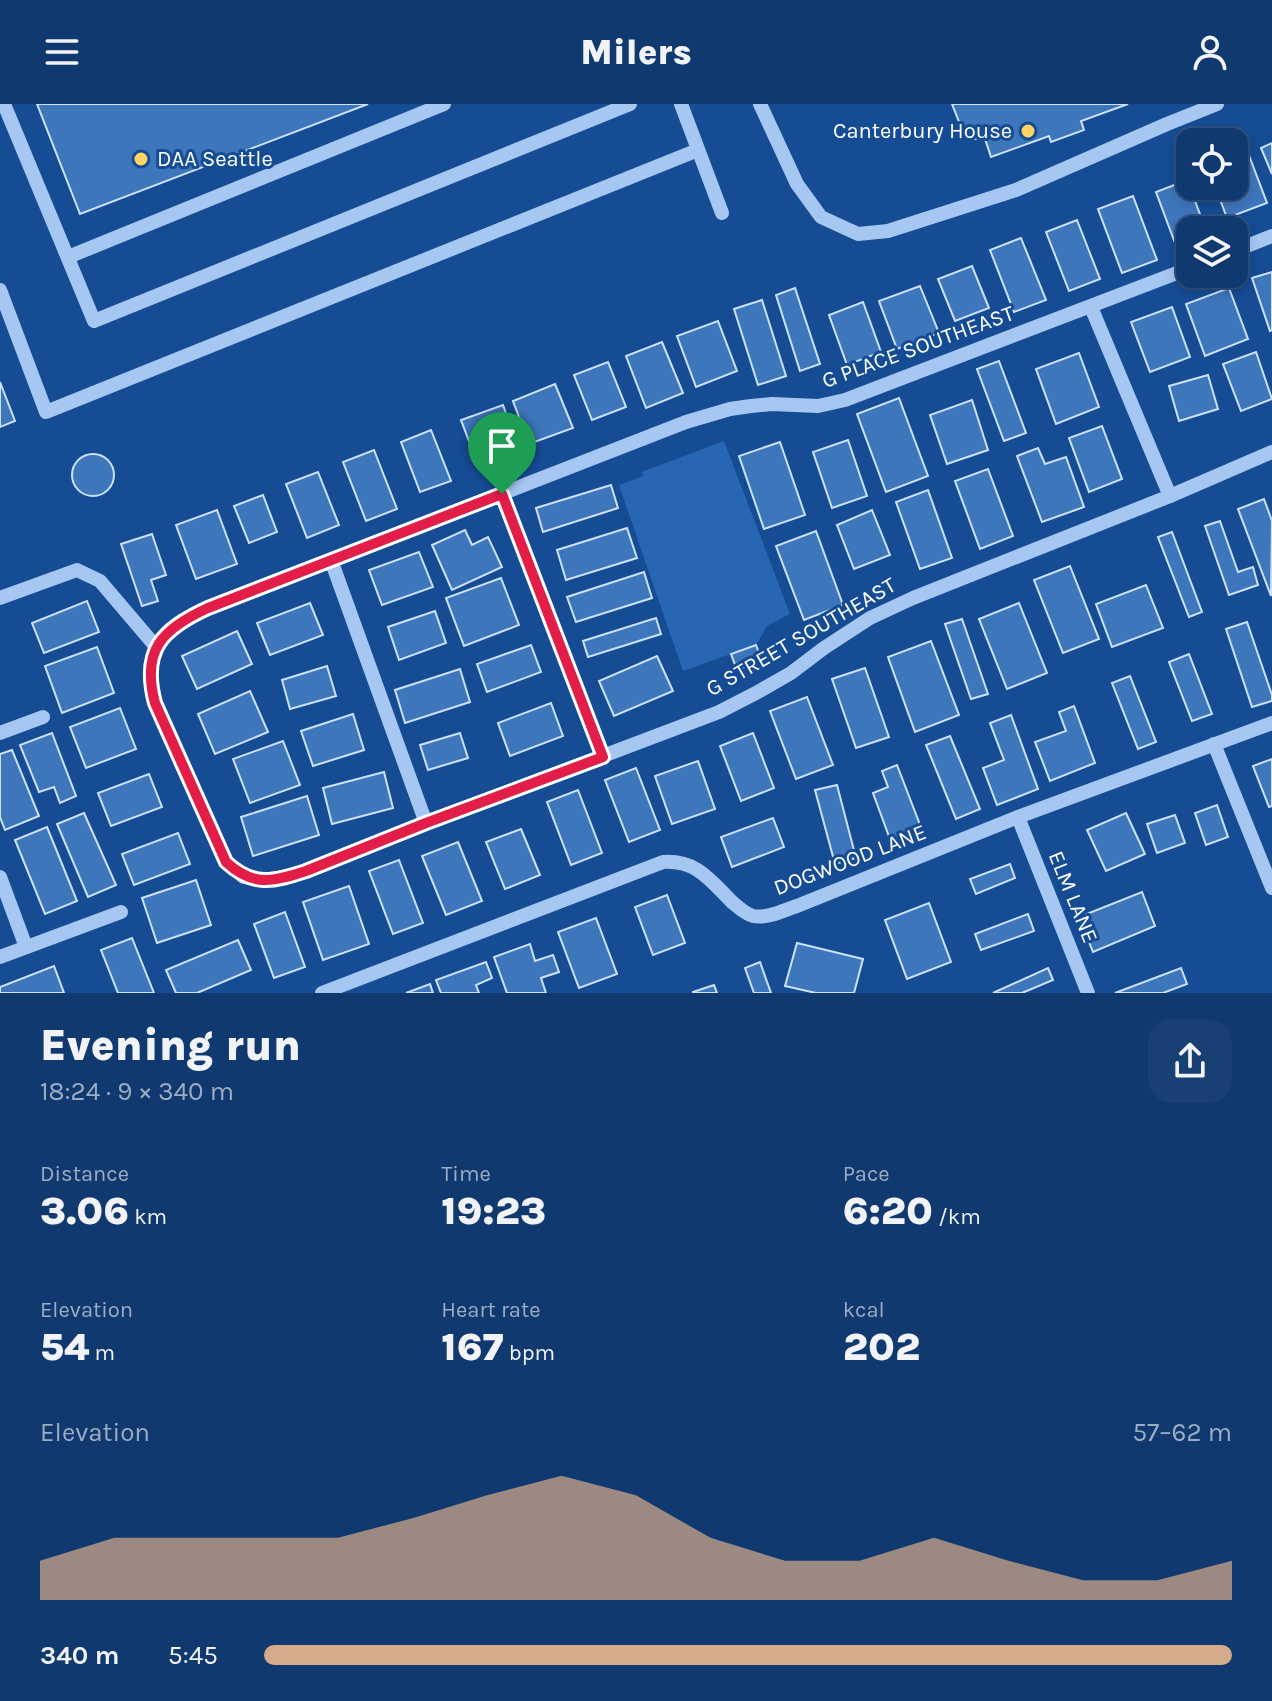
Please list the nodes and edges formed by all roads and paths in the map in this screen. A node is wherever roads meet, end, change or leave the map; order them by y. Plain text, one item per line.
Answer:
1 (4, 104) edge
2 (444, 104) edge
3 (630, 104) edge
4 (681, 104) edge
5 (760, 104) edge
6 (1217, 104) edge
7 (698, 150) junction
8 (722, 213) dead end
9 (1272, 236) edge
10 (1248, 245) edge
11 (68, 257) junction
12 (1176, 274) edge
13 (0, 290) edge
14 (1091, 307) junction
15 (1272, 452) edge
16 (502, 494) junction
17 (1170, 496) junction
18 (331, 560) junction
19 (0, 598) edge
20 (157, 648) junction
21 (43, 717) dead end
22 (1272, 723) edge
23 (0, 733) edge
24 (1214, 744) junction
25 (603, 757) junction
26 (1018, 817) junction
27 (426, 823) junction
28 (0, 877) edge
29 (1272, 888) edge
30 (121, 912) dead end
31 (26, 947) junction
32 (0, 957) edge
33 (322, 993) edge
34 (1088, 993) edge

1 - 11 street
2 - 11 street
3 - 11 street
4 - 7 street
5 - 6 street
7 - 8 street
7 - 13 street
9 - 10 street
12 - 14 street, G PLACE SOUTHEAST
14 - 16 street, G PLACE SOUTHEAST
14 - 17 street
15 - 17 street, G STREET SOUTHEAST
16 - 18 street, G PLACE SOUTHEAST
16 - 25 street
17 - 25 street, G STREET SOUTHEAST
18 - 20 street, G PLACE SOUTHEAST
18 - 27 street
19 - 20 street
20 - 27 street, G STREET SOUTHEAST
21 - 23 street
22 - 24 street, DOGWOOD LANE
24 - 26 street, DOGWOOD LANE
24 - 29 street
25 - 27 street, G STREET SOUTHEAST
26 - 33 street, DOGWOOD LANE
26 - 34 street, ELM LANE
28 - 31 street
30 - 31 street
31 - 32 street

